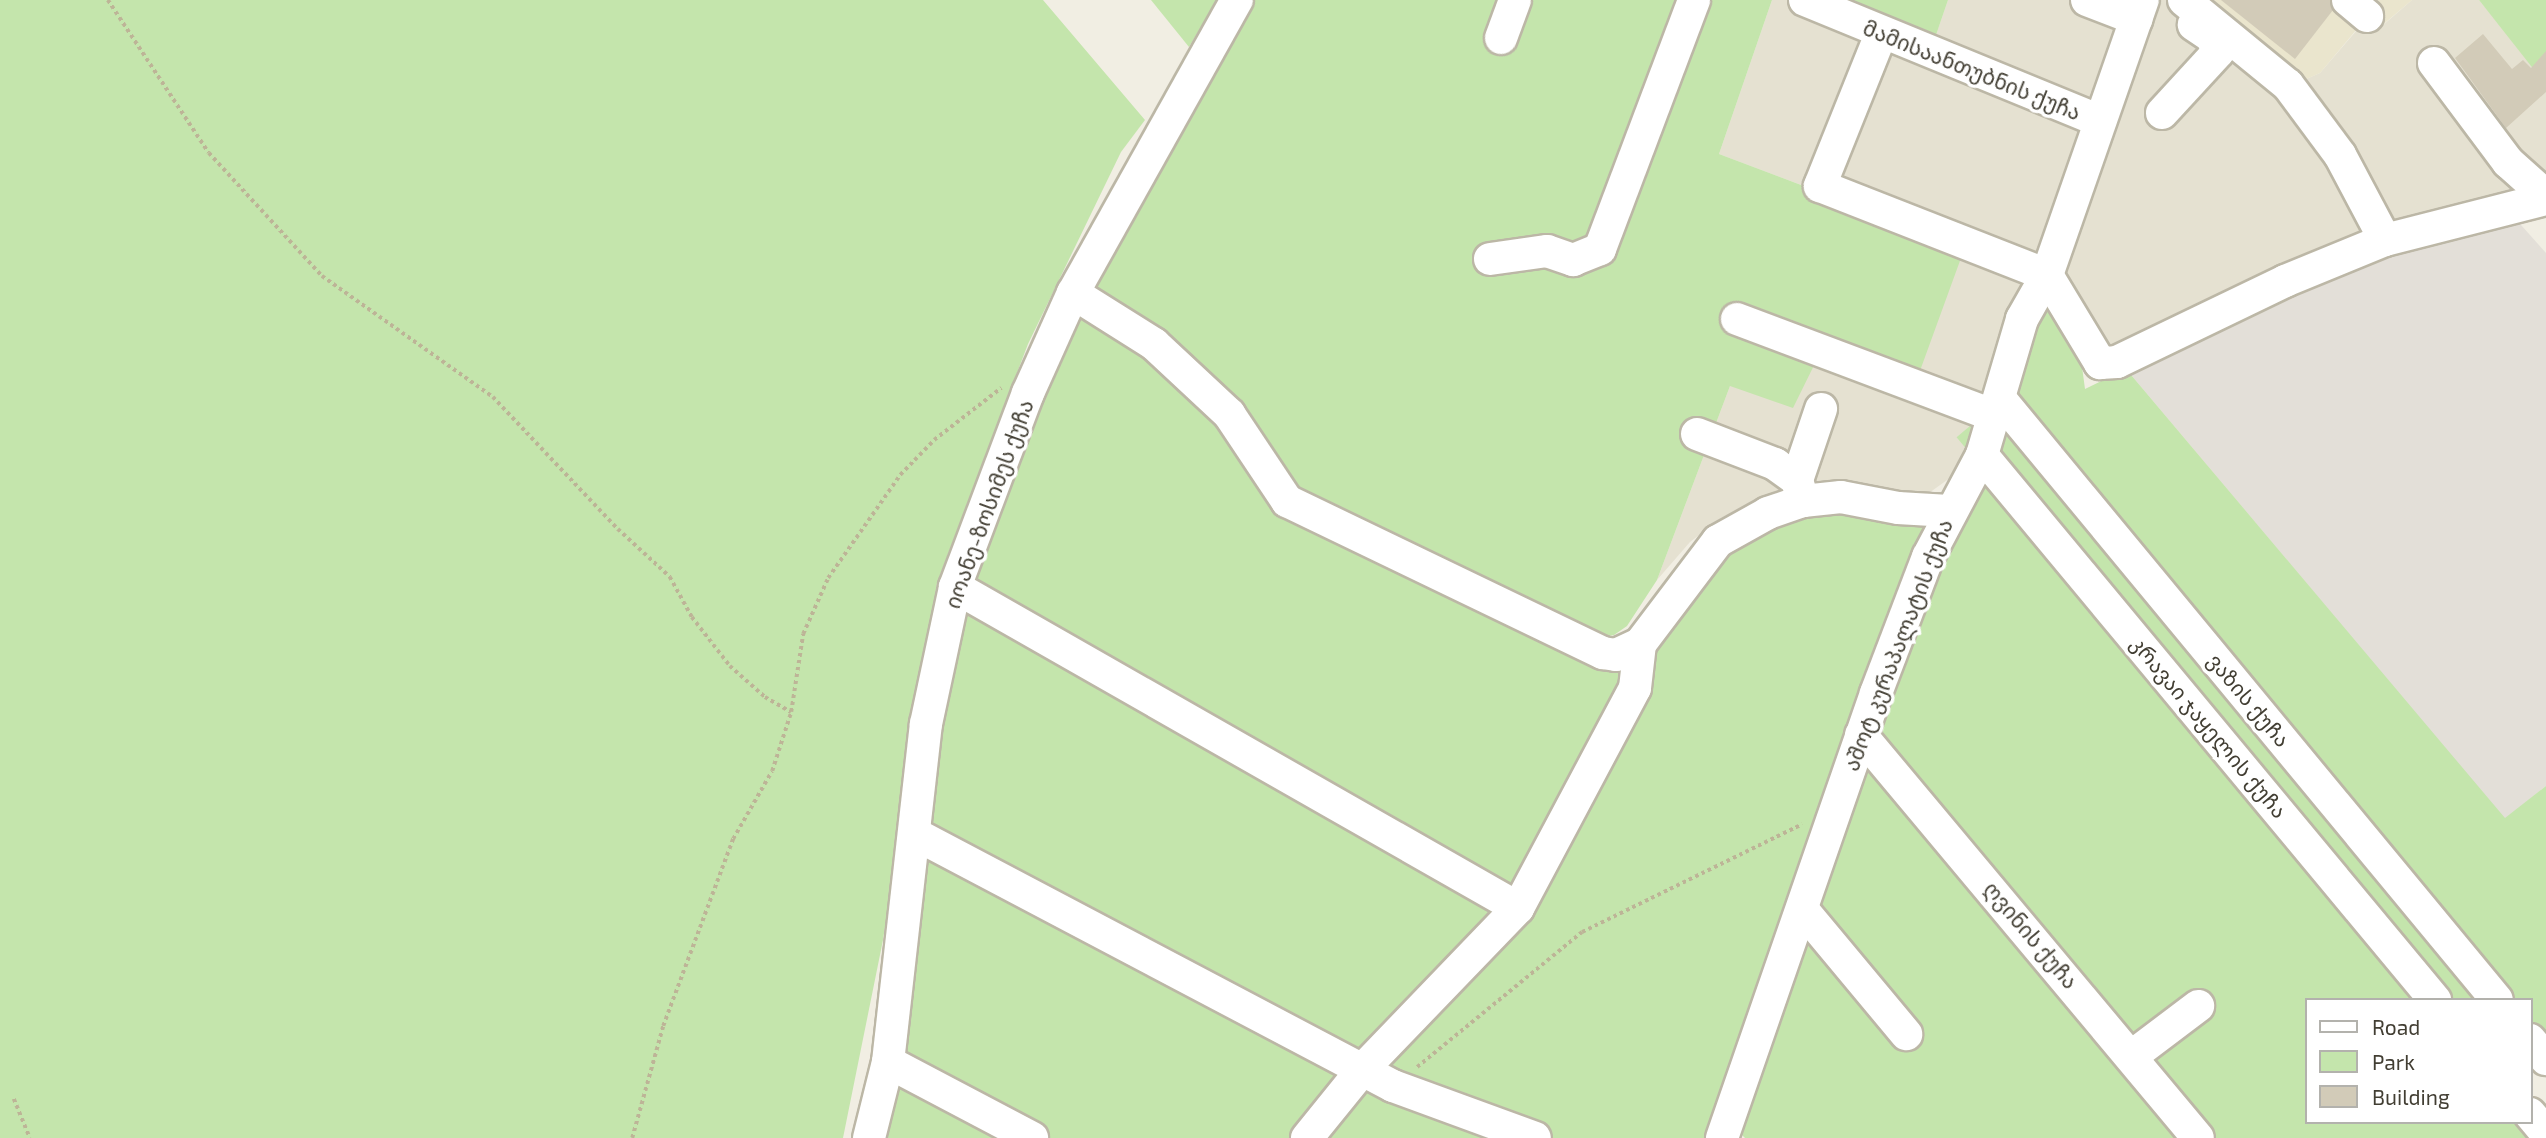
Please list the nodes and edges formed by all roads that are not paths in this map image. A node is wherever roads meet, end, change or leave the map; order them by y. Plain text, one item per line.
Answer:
1 (1237, 0) edge
2 (1515, 0) edge
3 (1694, 0) edge
4 (1805, 0) edge
5 (2087, 0) edge
6 (2184, 0) edge
7 (2145, 6) edge
8 (1881, 34) junction
9 (1501, 38) dead end
10 (2434, 63) dead end
11 (2162, 113) dead end
12 (2100, 121) junction
13 (2546, 197) edge
14 (2385, 240) junction
15 (1490, 259) dead end
16 (2047, 275) junction
17 (1073, 293) junction
18 (1737, 319) dead end
19 (1998, 408) junction
20 (1821, 409) dead end
21 (1697, 434) dead end
22 (1982, 455) junction
23 (1800, 491) junction
24 (1949, 511) junction
25 (955, 587) junction
26 (1640, 644) junction
27 (1861, 735) junction
28 (915, 834) junction
29 (1518, 908) junction
30 (1802, 909) junction
31 (2434, 923) junction
32 (2397, 953) junction
33 (2433, 998) edge
34 (2495, 998) edge
35 (2197, 1006) dead end
36 (1906, 1034) dead end
37 (2532, 1042) edge
38 (2132, 1056) junction
39 (2546, 1059) edge
40 (888, 1062) junction
41 (1362, 1070) junction
42 (2532, 1116) edge
43 (2546, 1133) edge
44 (1729, 1134) edge
45 (869, 1138) edge
46 (1032, 1138) edge
47 (1307, 1138) edge
48 (1535, 1138) edge
49 (2199, 1138) edge

1 - 17 street, იოანე-ზოსიმეს ქუჩა
2 - 9 street
3 - 15 street
4 - 8 street, მამისაანთუბნის ქუჩა
5 - 7 street
6 - 14 street
7 - 11 street
7 - 12 street, აშოტ კურაპალატის ქუჩა
8 - 12 street, მამისაანთუბნის ქუჩა
8 - 16 street
10 - 13 street
12 - 16 street, აშოტ კურაპალატის ქუჩა
13 - 14 street
14 - 16 street
16 - 19 street, აშოტ კურაპალატის ქუჩა
17 - 25 street, იოანე-ზოსიმეს ქუჩა
17 - 26 street
18 - 19 street
19 - 22 street, აშოტ კურაპალატის ქუჩა
19 - 31 street, ვაზის ქუჩა
20 - 23 street
21 - 23 street
22 - 24 street, აშოტ კურაპალატის ქუჩა
22 - 32 street, კრავაი ჯაყელის ქუჩა
23 - 24 street
23 - 26 street
24 - 27 street, აშოტ კურაპალატის ქუჩა
25 - 28 street, იოანე-ზოსიმეს ქუჩა
25 - 29 street
26 - 29 street
27 - 30 street, აშოტ კურაპალატის ქუჩა
27 - 38 street, ღვინის ქუჩა
28 - 40 street, იოანე-ზოსიმეს ქუჩა
28 - 41 street
29 - 41 street
30 - 36 street
30 - 44 street, აშოტ კურაპალატის ქუჩა
31 - 32 street
31 - 34 street, ვაზის ქუჩა
32 - 33 street, კრავაი ჯაყელის ქუჩა
35 - 38 street
37 - 39 street
38 - 49 street, ღვინის ქუჩა
40 - 45 street, იოანე-ზოსიმეს ქუჩა
40 - 46 street
41 - 47 street
41 - 48 street
42 - 43 street

